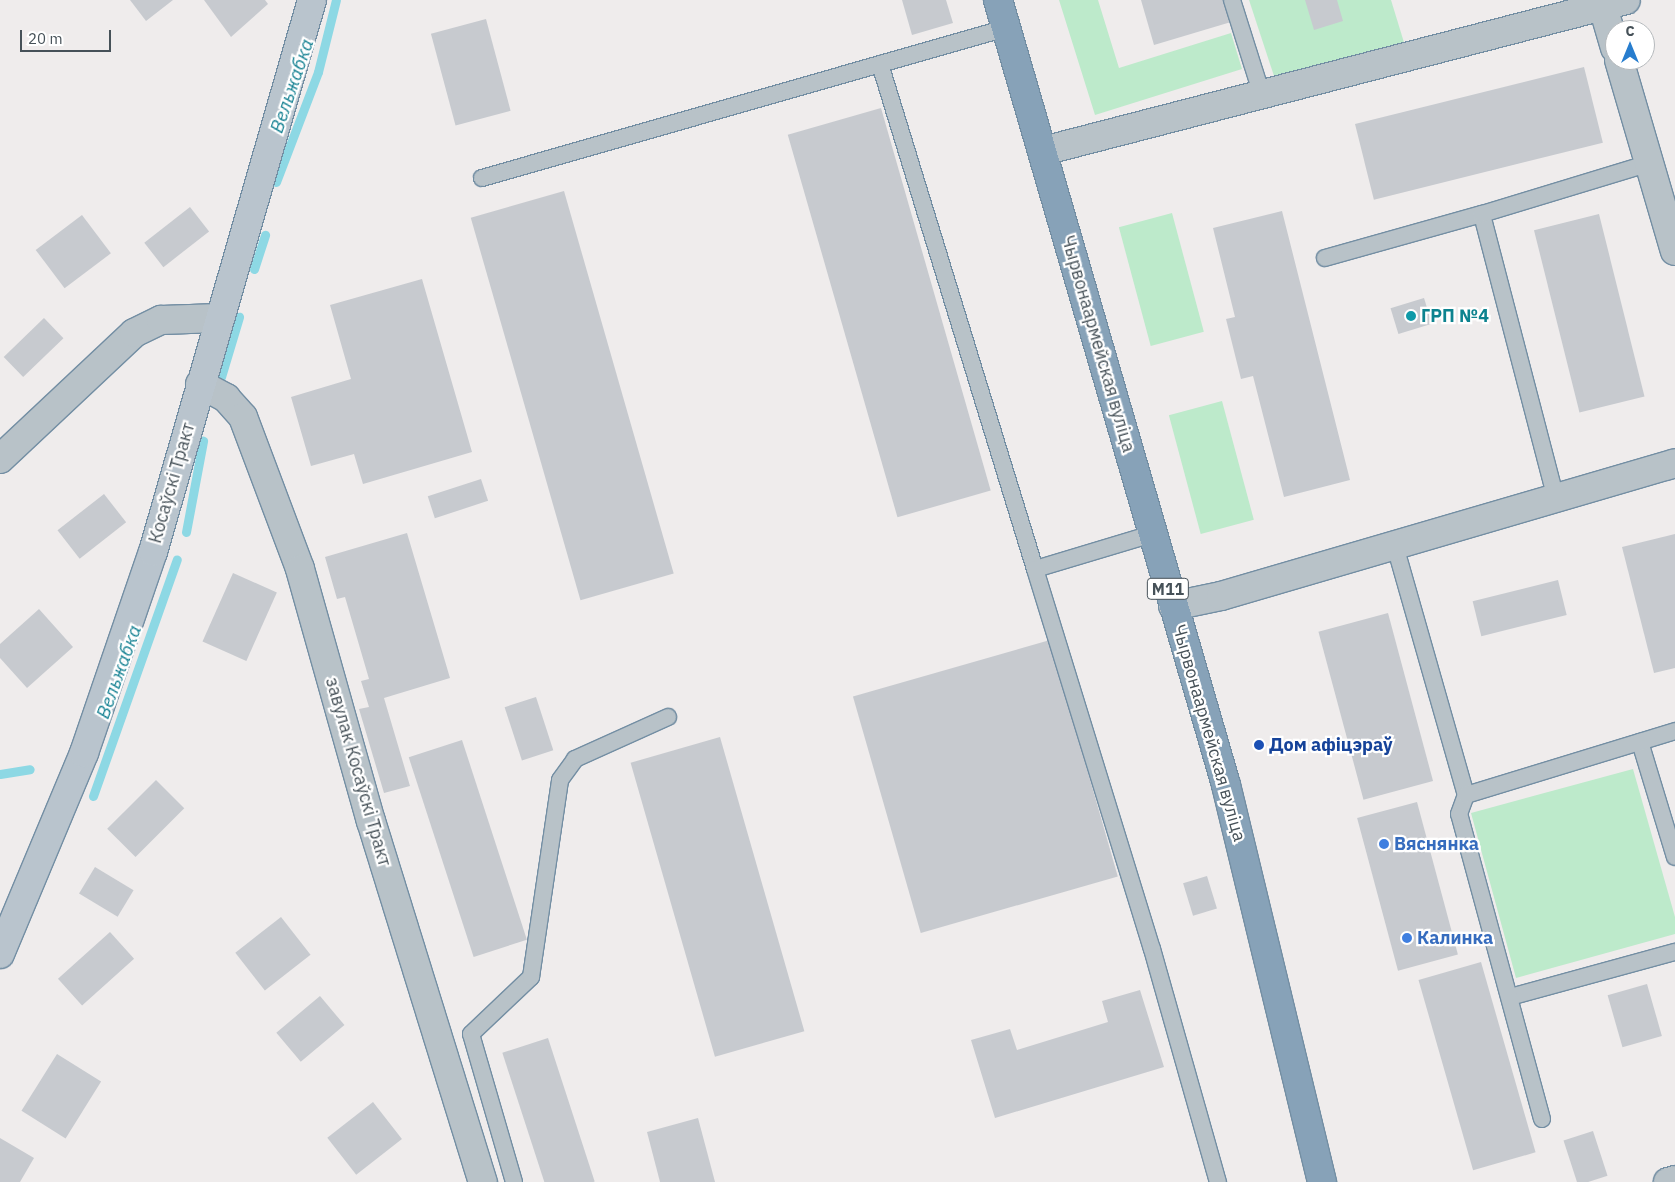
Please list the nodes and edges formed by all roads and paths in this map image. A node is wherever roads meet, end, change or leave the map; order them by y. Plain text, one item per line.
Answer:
1 (312, 0) edge
2 (998, 0) edge
3 (1232, 0) edge
4 (1610, 2) edge
5 (1612, 20) edge
6 (1006, 28) junction
7 (880, 64) junction
8 (1622, 70) edge
9 (1262, 96) junction
10 (1043, 151) junction
11 (1650, 163) junction
12 (482, 178) dead end
13 (1482, 214) junction
14 (1675, 251) edge
15 (1325, 258) dead end
16 (219, 318) junction
17 (200, 384) junction
18 (0, 459) edge
19 (1675, 463) edge
20 (1556, 499) junction
21 (1152, 534) junction
22 (1395, 546) junction
23 (1036, 569) junction
24 (1173, 606) junction
25 (668, 717) dead end
26 (1675, 731) edge
27 (1640, 742) junction
28 (1466, 795) junction
29 (1675, 857) edge
30 (1675, 952) edge
31 (0, 954) edge
32 (1510, 997) junction
33 (1542, 1119) dead end
34 (1675, 1180) edge
35 (483, 1182) edge
36 (514, 1182) edge
37 (1218, 1182) edge
38 (1322, 1182) edge
39 (1668, 1182) edge

1 - 16 main road, Косаўскі Тракт
2 - 6 highway, Чырвонаармейская вуліца / М11
3 - 9 lane
4 - 5 street
4 - 9 street
6 - 7 lane
6 - 10 highway, Чырвонаармейская вуліца / М11
7 - 12 lane
7 - 23 lane
8 - 11 street
9 - 10 street
10 - 21 highway, Чырвонаармейская вуліца / М11
11 - 13 lane
11 - 14 street
13 - 15 lane
13 - 20 lane
16 - 17 main road, Косаўскі Тракт
16 - 18 street
17 - 31 main road, Косаўскі Тракт
17 - 35 street, завулак Косаўскі Тракт
19 - 20 street
20 - 22 street
21 - 23 lane
21 - 24 highway, Чырвонаармейская вуліца / М11
22 - 24 street
22 - 28 lane
23 - 37 lane
24 - 38 highway, Чырвонаармейская вуліца / М11
25 - 36 lane
26 - 27 lane
27 - 28 lane
27 - 29 lane
28 - 32 lane
30 - 32 lane
32 - 33 lane
34 - 39 street

